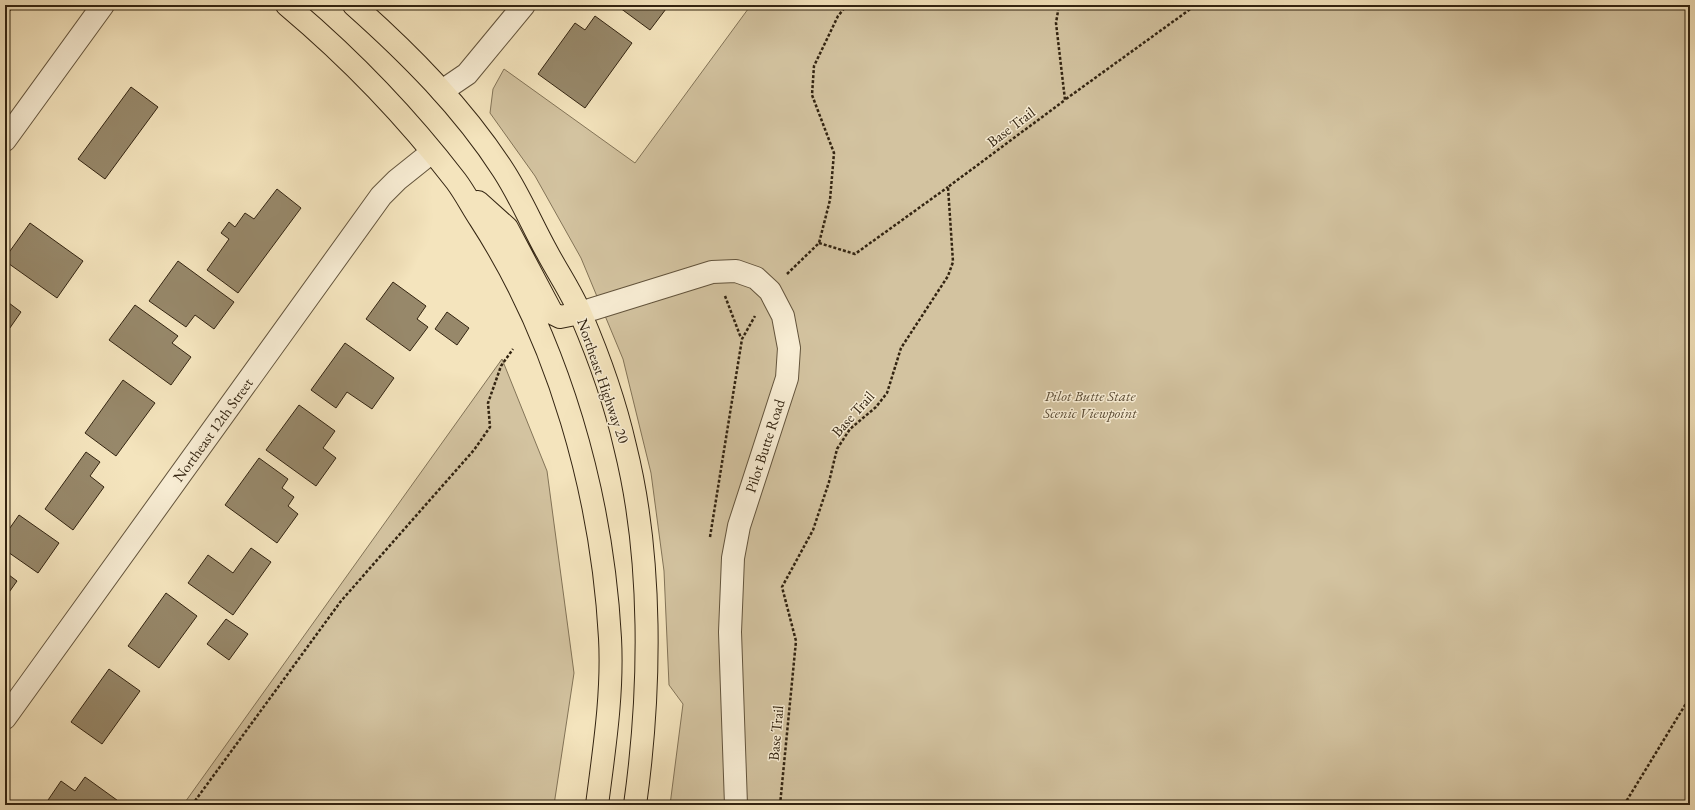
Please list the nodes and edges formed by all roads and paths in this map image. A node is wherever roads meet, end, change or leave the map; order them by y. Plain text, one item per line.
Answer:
1 (103, 5) edge
2 (287, 5) edge
3 (354, 5) edge
4 (524, 5) edge
5 (847, 5) edge
6 (1059, 5) edge
7 (1196, 5) edge
8 (442, 91) junction
9 (1065, 100) junction
10 (5, 140) edge
11 (432, 152) junction
12 (457, 182) junction
13 (948, 187) junction
14 (819, 243) junction
15 (716, 272) junction
16 (770, 290) junction
17 (580, 313) junction
18 (742, 339) dead end
19 (513, 349) dead end
20 (1690, 696) edge
21 (5, 718) edge
22 (192, 805) edge
23 (597, 805) edge
24 (635, 805) edge
25 (736, 805) edge
26 (780, 805) edge
27 (1624, 805) edge

1 - 10 street
2 - 11 main road
3 - 8 main road, Northeast Highway 20
4 - 8 street
5 - 14 path
6 - 9 path
7 - 9 path, Base Trail
8 - 17 main road, Northeast Highway 20
9 - 13 path, Base Trail
11 - 12 main road
11 - 21 street, Northeast 12th Street
12 - 17 main road
12 - 23 main road
13 - 14 path
13 - 26 path, Base Trail
14 - 16 path
15 - 16 street, Pilot Butte Road
15 - 17 street, Pilot Butte Road
15 - 18 path
16 - 25 street, Pilot Butte Road
17 - 24 main road, Northeast Highway 20
19 - 22 path
20 - 27 path

